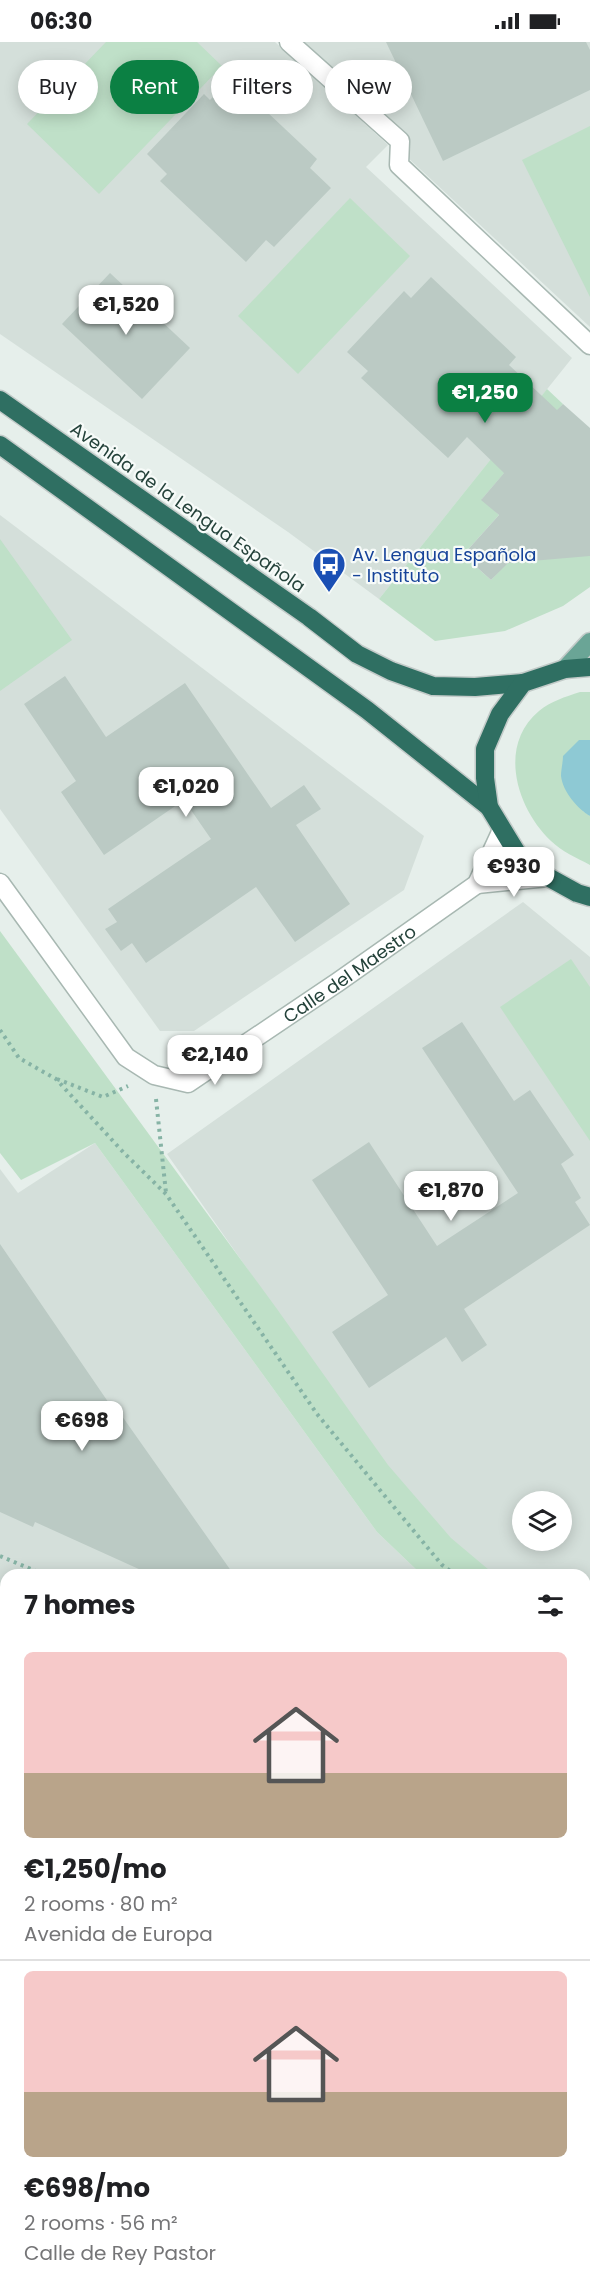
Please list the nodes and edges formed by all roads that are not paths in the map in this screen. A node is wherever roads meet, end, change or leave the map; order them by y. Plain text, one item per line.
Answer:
1 (289, 42) edge
2 (590, 345) edge
3 (0, 400) edge
4 (0, 445) edge
5 (590, 642) edge
6 (590, 667) edge
7 (565, 669) junction
8 (523, 684) junction
9 (489, 807) junction
10 (502, 830) junction
11 (548, 877) junction
12 (0, 883) edge
13 (477, 884) junction
14 (590, 897) edge

1 - 2 street
3 - 8 highway, Avenida de la Lengua Española
4 - 9 highway
5 - 7 main road
6 - 7 highway, Avenida de la Lengua Española
7 - 8 highway, Avenida de la Lengua Española
8 - 9 highway
9 - 10 highway
10 - 11 highway
10 - 13 street, Calle del Maestro
11 - 13 street, Calle del Maestro
11 - 14 highway
12 - 13 street, Calle del Maestro

